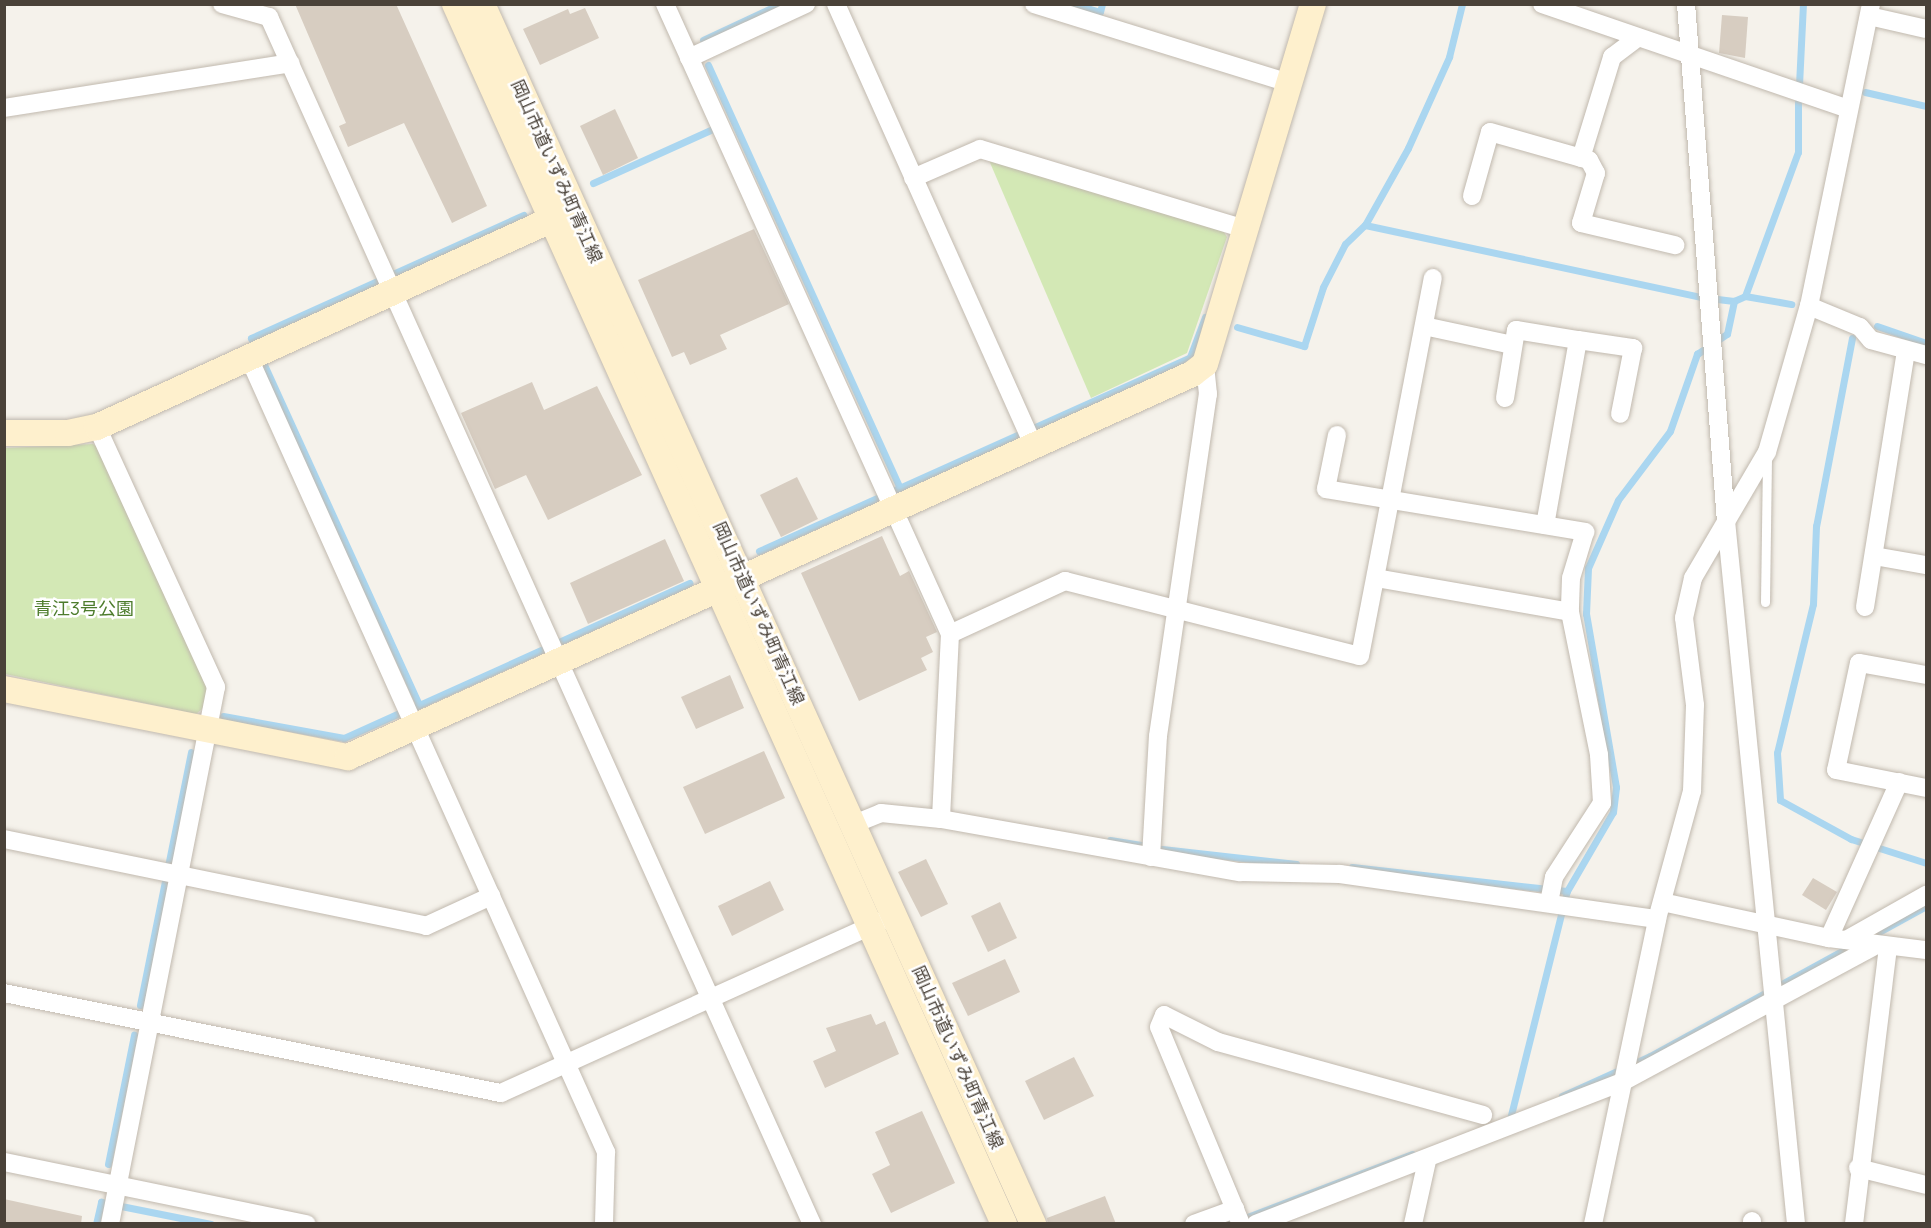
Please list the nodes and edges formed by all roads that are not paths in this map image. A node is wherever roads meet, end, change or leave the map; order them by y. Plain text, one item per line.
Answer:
1 (222, 4) edge
2 (455, 4) edge
3 (482, 4) edge
4 (665, 4) edge
5 (807, 4) edge
6 (836, 4) edge
7 (1034, 4) edge
8 (1313, 4) edge
9 (1542, 4) edge
10 (1686, 4) edge
11 (1870, 10) edge
12 (1926, 29) edge
13 (1637, 38) junction
14 (1689, 56) junction
15 (689, 58) junction
16 (290, 63) junction
17 (1289, 83) junction
18 (4, 108) edge
19 (1849, 109) junction
20 (1581, 158) junction
21 (913, 178) junction
22 (1472, 196) dead end
23 (563, 215) junction
24 (1245, 229) junction
25 (1675, 245) dead end
26 (1433, 278) dead end
27 (388, 283) junction
28 (1809, 306) junction
29 (1424, 327) junction
30 (1578, 340) junction
31 (1514, 345) junction
32 (1906, 350) junction
33 (255, 355) junction
34 (1926, 355) edge
35 (1205, 363) junction
36 (1505, 398) dead end
37 (1620, 414) dead end
38 (97, 427) junction
39 (4, 433) edge
40 (1337, 435) dead end
41 (1029, 436) junction
42 (1767, 452) junction
43 (891, 498) junction
44 (1393, 500) junction
45 (1726, 521) junction
46 (1545, 525) junction
47 (1874, 556) junction
48 (1926, 565) edge
49 (1376, 578) junction
50 (744, 579) junction
51 (718, 591) junction
52 (1765, 602) dead end
53 (1866, 607) dead end
54 (1179, 609) junction
55 (1570, 612) junction
56 (950, 634) junction
57 (555, 651) junction
58 (1926, 675) edge
59 (4, 688) edge
60 (410, 715) junction
61 (207, 730) junction
62 (1899, 782) junction
63 (1926, 788) edge
64 (941, 819) junction
65 (854, 824) junction
66 (4, 839) edge
67 (1151, 857) junction
68 (171, 873) junction
69 (1926, 895) edge
70 (491, 896) junction
71 (1555, 899) junction
72 (1660, 911) junction
73 (883, 921) junction
74 (1770, 926) junction
75 (1860, 942) junction
76 (1926, 950) edge
77 (1776, 990) junction
78 (4, 993) edge
79 (709, 996) junction
80 (148, 1022) junction
81 (566, 1065) junction
82 (1625, 1071) junction
83 (1483, 1115) dead end
84 (1427, 1161) junction
85 (4, 1162) edge
86 (1858, 1168) junction
87 (1926, 1185) edge
88 (113, 1205) edge
89 (1238, 1215) edge
90 (307, 1224) edge
91 (604, 1224) edge
92 (812, 1224) edge
93 (1004, 1224) edge
94 (1033, 1224) edge
95 (1194, 1224) edge
96 (1256, 1224) edge
97 (1413, 1224) edge
98 (1593, 1224) edge
99 (1796, 1224) edge
100 (1854, 1224) edge

1 - 16 street
2 - 23 street, 岡山市道いずみ町青江線
3 - 23 street, 岡山市道いずみ町青江線
4 - 15 street
5 - 15 street
6 - 21 street
7 - 17 street
8 - 17 street
9 - 13 street
10 - 14 street
11 - 12 street
11 - 19 street
13 - 14 street
13 - 20 street
14 - 19 street
14 - 45 street
15 - 43 street
16 - 18 street
16 - 27 street
17 - 24 street
19 - 28 street
20 - 22 street
20 - 25 street
21 - 24 street
21 - 41 street
23 - 27 street
23 - 50 street, 岡山市道いずみ町青江線
23 - 51 street, 岡山市道いずみ町青江線
24 - 35 street
26 - 29 street
27 - 33 street
27 - 57 street
28 - 32 street
28 - 42 street
29 - 31 street
29 - 44 street
30 - 31 street
30 - 37 street
30 - 46 street
31 - 36 street
32 - 34 street
32 - 47 street
33 - 38 street
33 - 60 street
35 - 41 street
35 - 54 street
38 - 39 street
38 - 61 street
40 - 44 street
41 - 43 street
42 - 45 street
42 - 52 lane
43 - 50 street
43 - 56 street
44 - 46 street
44 - 49 street
45 - 72 street
45 - 74 street
46 - 55 street
47 - 48 street
47 - 53 street
49 - 54 street
49 - 55 street
50 - 51 street
50 - 65 street, 岡山市道いずみ町青江線
51 - 57 street
51 - 73 street, 岡山市道いずみ町青江線
54 - 56 street
54 - 67 street
55 - 71 street
56 - 64 street
57 - 60 street
57 - 79 street
58 - 62 street
59 - 61 street
60 - 61 street
60 - 70 street
61 - 68 street
62 - 63 street
62 - 75 street
64 - 65 street
64 - 67 street
65 - 73 street, 岡山市道いずみ町青江線
66 - 68 street
67 - 71 street
68 - 70 street
68 - 80 street
69 - 75 street
70 - 81 street
71 - 72 street
72 - 74 street
72 - 82 street
73 - 79 street
73 - 93 street, 岡山市道いずみ町青江線
73 - 94 street, 岡山市道いずみ町青江線
74 - 75 street
74 - 77 street
75 - 76 street
75 - 77 street
75 - 86 street
77 - 82 street
77 - 99 street
78 - 80 street
79 - 81 street
79 - 92 street
80 - 81 street
80 - 88 street
81 - 91 street
82 - 84 street
82 - 98 street
83 - 89 street
84 - 96 street
84 - 97 street
85 - 88 street
86 - 87 street
86 - 100 street
88 - 90 street
89 - 95 street

